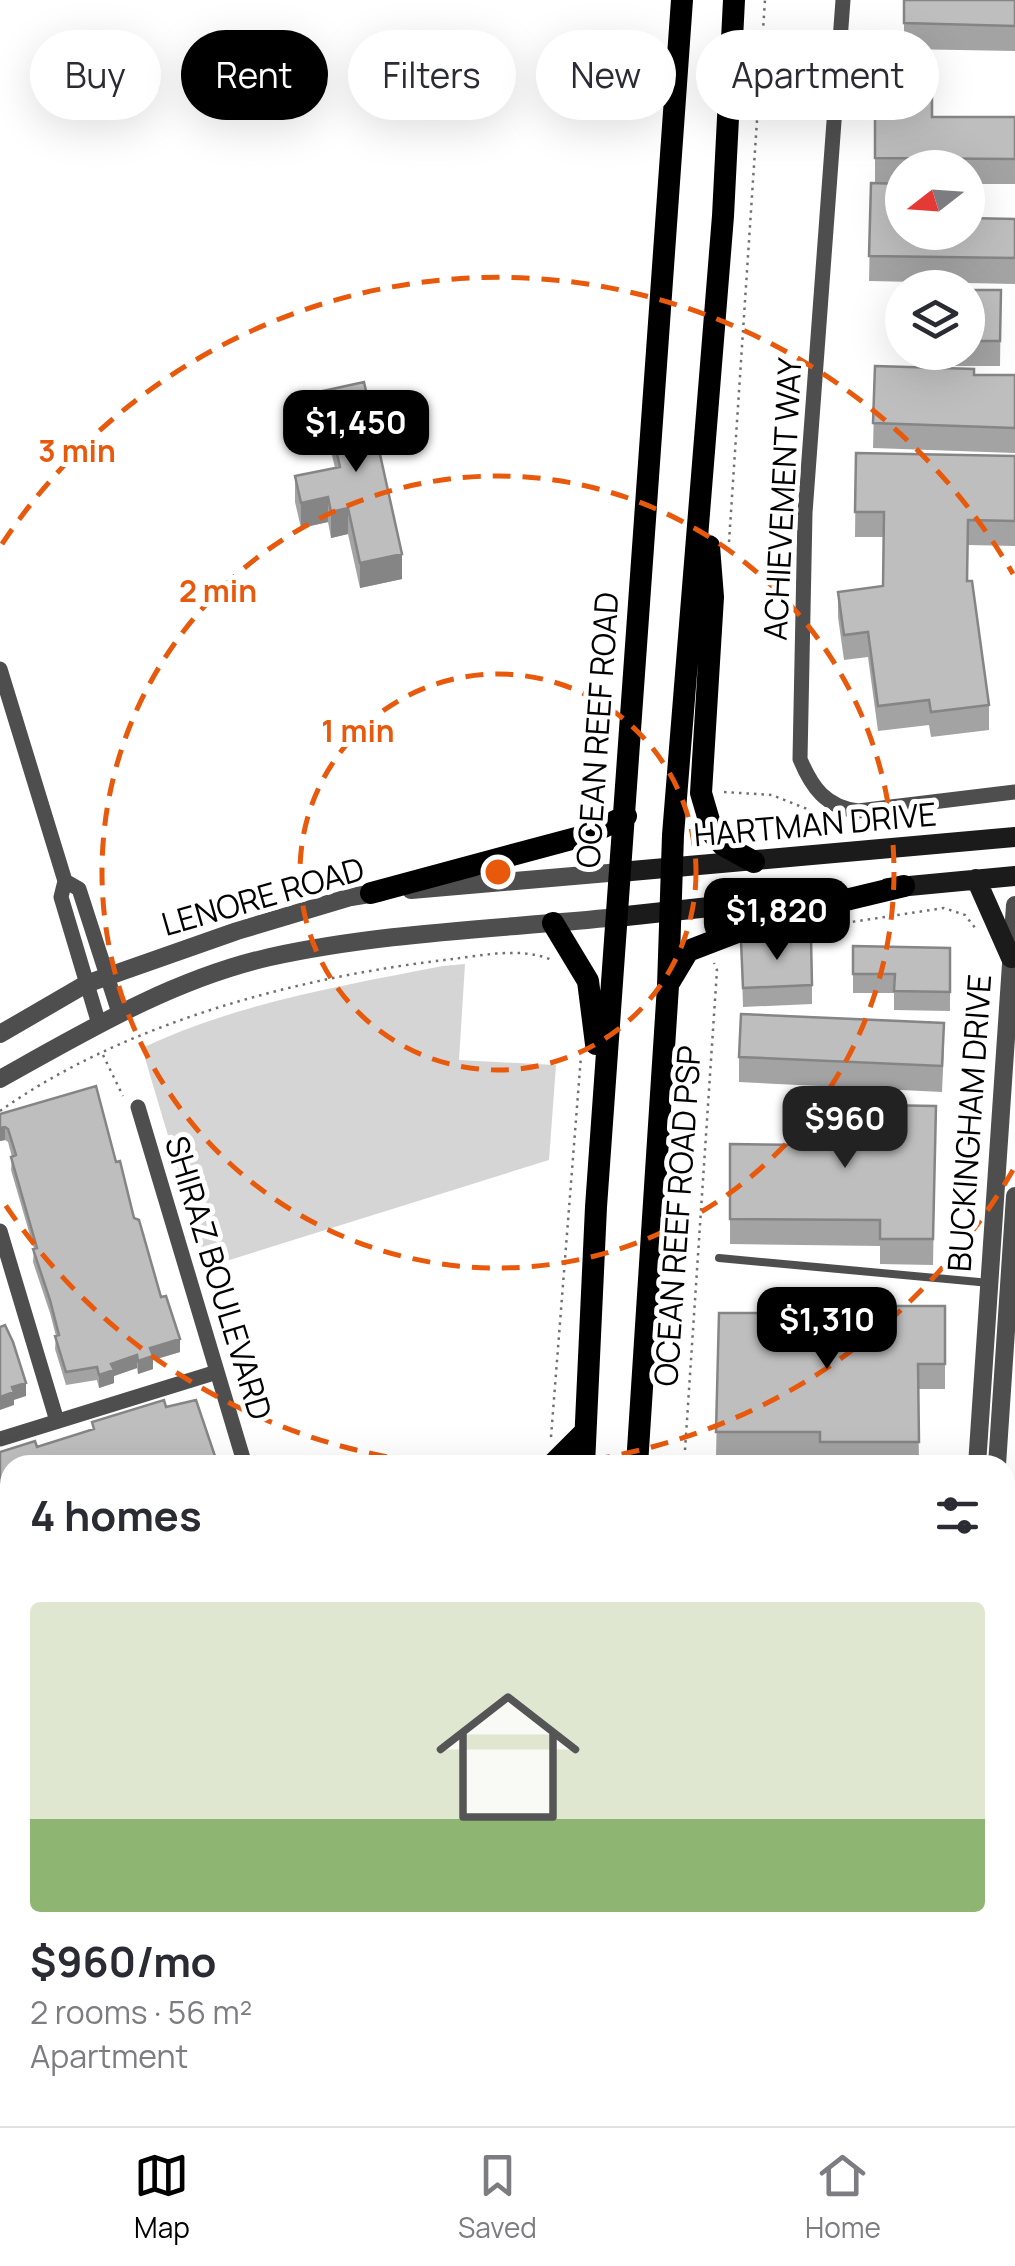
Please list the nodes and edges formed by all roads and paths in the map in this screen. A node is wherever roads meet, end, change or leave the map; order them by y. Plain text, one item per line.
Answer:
1 (682, 0) edge
2 (734, 0) edge
3 (843, 0) edge
4 (704, 478) junction
5 (0, 669) edge
6 (1015, 792) edge
7 (626, 816) junction
8 (1015, 837) edge
9 (754, 862) junction
10 (672, 867) junction
11 (620, 872) junction
12 (1015, 876) edge
13 (976, 879) junction
14 (65, 881) junction
15 (904, 886) junction
16 (370, 893) junction
17 (1015, 905) edge
18 (671, 910) junction
19 (617, 916) junction
20 (553, 923) junction
21 (828, 925) dead end
22 (976, 929) dead end
23 (1011, 958) junction
24 (562, 964) dead end
25 (716, 970) dead end
26 (106, 978) junction
27 (86, 984) junction
28 (668, 986) junction
29 (119, 1013) junction
30 (100, 1024) junction
31 (0, 1034) edge
32 (102, 1053) junction
33 (0, 1079) edge
34 (138, 1107) joint
35 (0, 1111) edge
36 (1015, 1196) edge
37 (596, 1207) junction
38 (0, 1231) edge
39 (719, 1258) dead end
40 (990, 1283) junction
41 (218, 1372) junction
42 (57, 1421) junction
43 (586, 1432) junction
44 (639, 1432) junction
45 (0, 1439) edge
46 (242, 1455) edge
47 (562, 1455) edge
48 (585, 1455) edge
49 (629, 1455) edge
50 (638, 1455) edge
51 (685, 1455) edge
52 (979, 1455) edge
53 (998, 1455) edge

1 - 7 main road, OCEAN REEF ROAD
2 - 4 main road
3 - 6 street, ACHIEVEMENT WAY
4 - 9 main road
4 - 10 main road
5 - 14 street
7 - 11 main road, OCEAN REEF ROAD
7 - 16 main road
8 - 9 main road, HARTMAN DRIVE
9 - 10 main road, HARTMAN DRIVE
10 - 11 main road, HARTMAN DRIVE
10 - 18 main road
11 - 16 street, LENORE ROAD
11 - 19 main road, OCEAN REEF ROAD
12 - 13 main road
13 - 15 main road
13 - 23 main road
14 - 26 street
14 - 27 street
15 - 18 main road
15 - 28 main road
16 - 26 street, LENORE ROAD
17 - 23 street, BUCKINGHAM DRIVE
18 - 19 main road
18 - 28 main road
19 - 20 street, LENORE ROAD
19 - 37 main road, OCEAN REEF ROAD
20 - 29 street, LENORE ROAD
20 - 37 main road
21 - 22 path
23 - 40 street, BUCKINGHAM DRIVE
24 - 32 path
25 - 51 path, OCEAN REEF ROAD PSP
26 - 27 street, LENORE ROAD
26 - 29 street
27 - 30 street
27 - 31 street, LENORE ROAD
28 - 44 main road
29 - 30 street, LENORE ROAD
30 - 33 street, LENORE ROAD
32 - 34 path
32 - 35 path
34 - 41 street, SHIRAZ BOULEVARD
36 - 53 street, BUCKINGHAM DRIVE
37 - 43 main road, OCEAN REEF ROAD
38 - 42 street
39 - 40 lane
40 - 52 street, BUCKINGHAM DRIVE
41 - 42 street
41 - 46 street, SHIRAZ BOULEVARD
42 - 45 street
43 - 47 main road
43 - 48 main road, OCEAN REEF ROAD
44 - 49 street
44 - 50 main road

